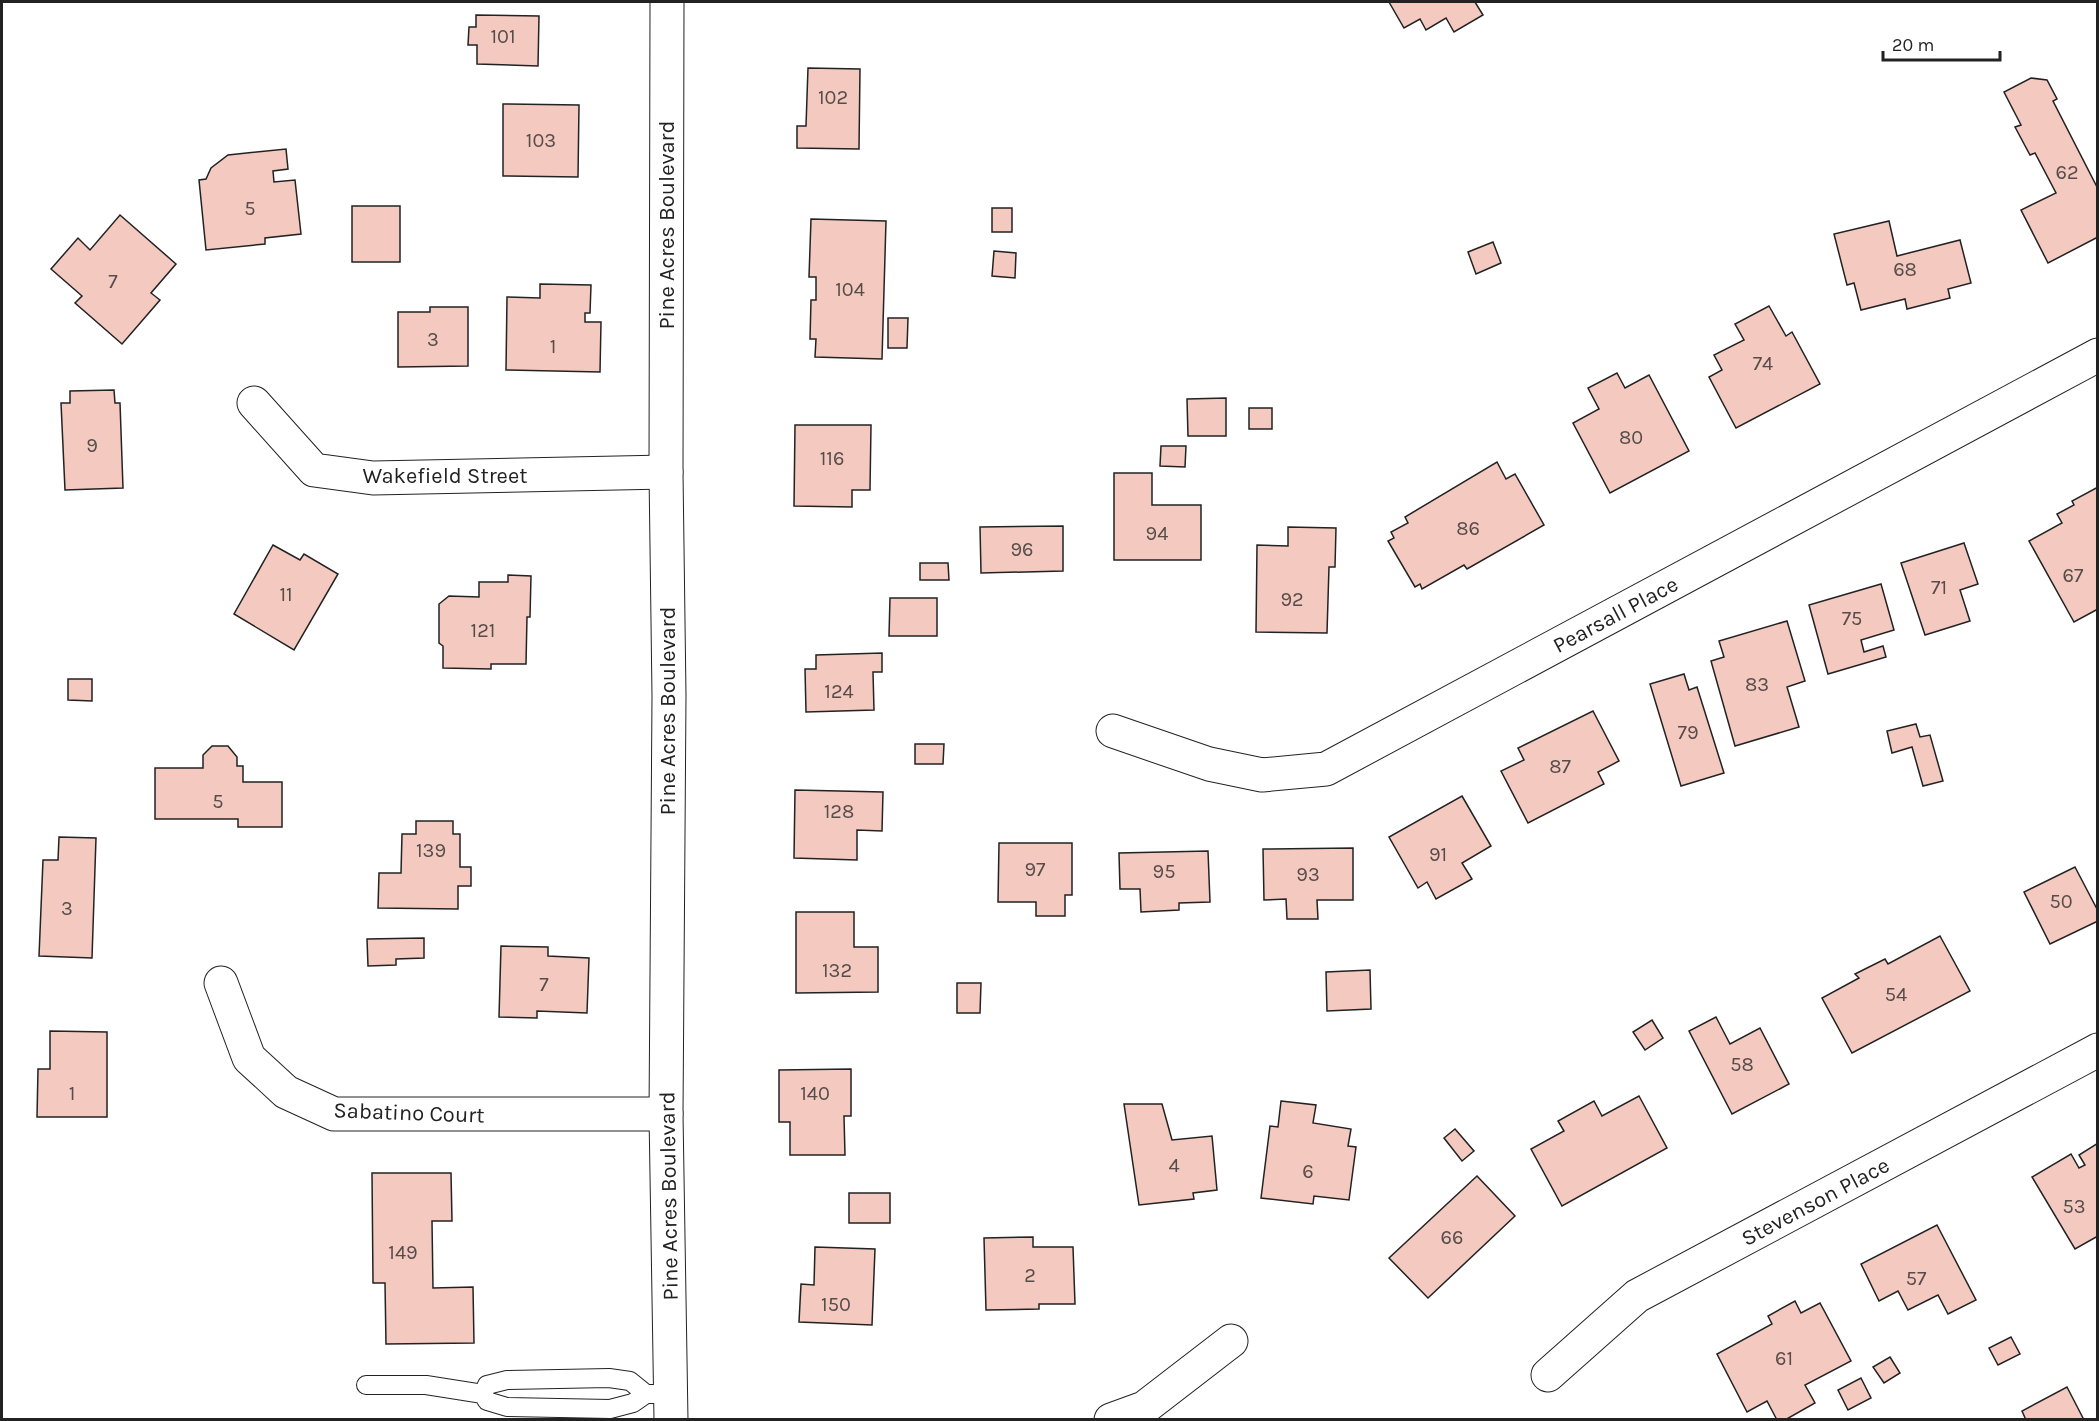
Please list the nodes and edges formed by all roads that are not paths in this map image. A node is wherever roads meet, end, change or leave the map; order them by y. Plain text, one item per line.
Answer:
1 (667, 2) edge
2 (2097, 355) edge
3 (254, 403) dead end
4 (666, 472) junction
5 (1113, 731) dead end
6 (221, 983) dead end
7 (2097, 1050) edge
8 (666, 1114) junction
9 (1231, 1341) dead end
10 (1548, 1375) dead end
11 (366, 1385) dead end
12 (483, 1394) junction
13 (663, 1402) edge
14 (1111, 1419) edge

1 - 4 street, Pine Acres Boulevard
2 - 5 street, Pearsall Place
3 - 4 street, Wakefield Street
4 - 8 street, Pine Acres Boulevard
6 - 8 street, Sabatino Court
7 - 10 street, Stevenson Place
8 - 13 street, Pine Acres Boulevard
9 - 14 street
11 - 12 lane
12 - 13 lane
12 - 13 lane

